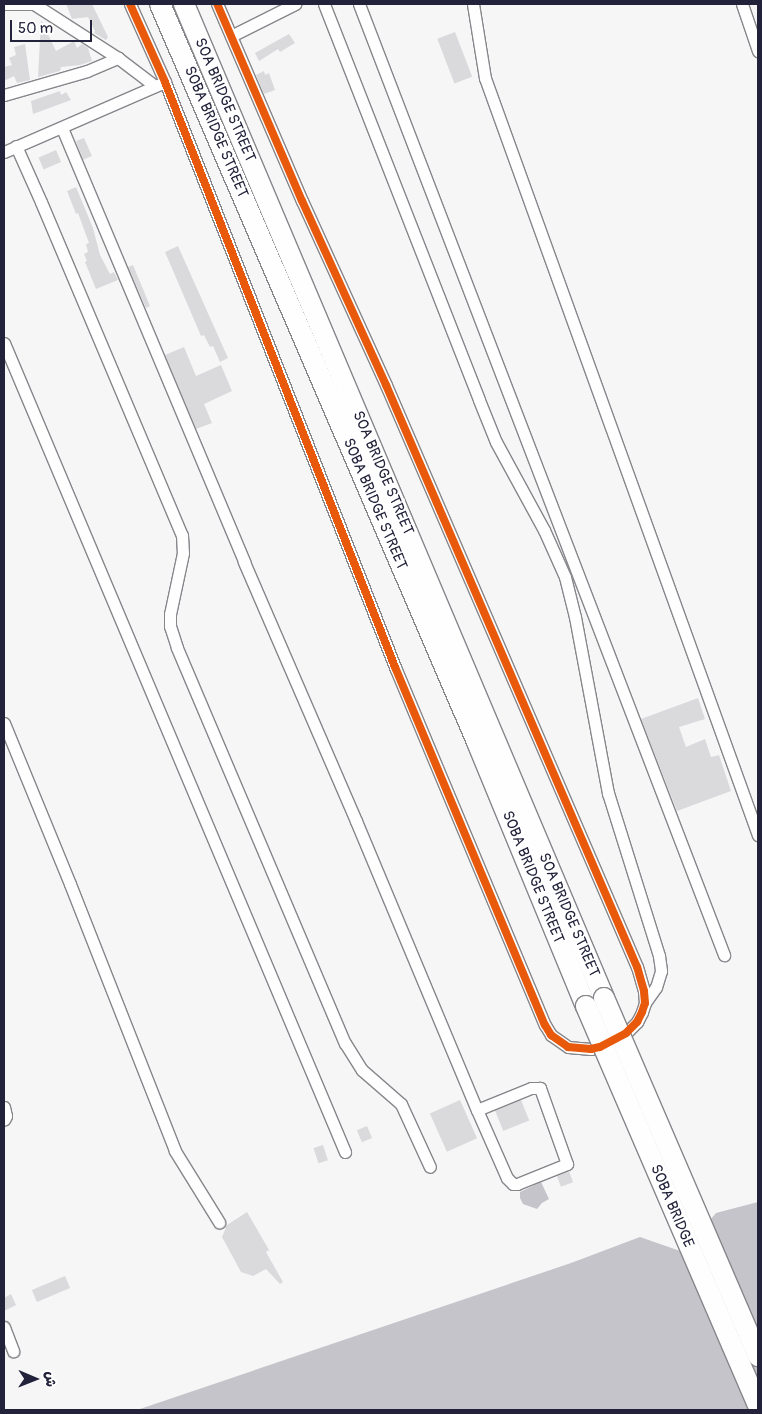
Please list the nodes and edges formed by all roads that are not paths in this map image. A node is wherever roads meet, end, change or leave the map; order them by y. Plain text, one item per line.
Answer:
1 (4, 4) edge
2 (130, 4) edge
3 (160, 4) edge
4 (184, 4) edge
5 (217, 4) edge
6 (295, 4) edge
7 (324, 4) edge
8 (359, 4) edge
9 (473, 4) edge
10 (742, 4) edge
11 (231, 36) junction
12 (758, 51) edge
13 (118, 58) junction
14 (160, 84) junction
15 (4, 95) edge
16 (62, 128) junction
17 (16, 146) junction
18 (4, 152) edge
19 (4, 342) edge
20 (4, 723) edge
21 (758, 835) edge
22 (724, 955) dead end
23 (604, 998) joint
24 (645, 1003) junction
25 (586, 1006) joint
26 (4, 1107) edge
27 (477, 1110) junction
28 (4, 1120) edge
29 (345, 1152) dead end
30 (430, 1168) dead end
31 (219, 1222) dead end
32 (4, 1327) edge
33 (14, 1351) dead end
34 (758, 1356) edge
35 (758, 1405) edge

1 - 13 street
2 - 14 street
3 - 25 highway, SOBA BRIDGE STREET
4 - 23 highway, SOA BRIDGE STREET
5 - 11 street
6 - 11 street
7 - 24 street
8 - 22 street
9 - 21 street
10 - 12 street
11 - 24 street
13 - 14 street
13 - 15 street
14 - 16 street
14 - 24 street
16 - 17 street
16 - 27 street
17 - 18 street
17 - 30 street
19 - 29 street
20 - 31 street
23 - 34 highway, SOBA BRIDGE, bridge
25 - 35 highway, SOBA BRIDGE, bridge
26 - 28 street
27 - 27 street
32 - 33 street

